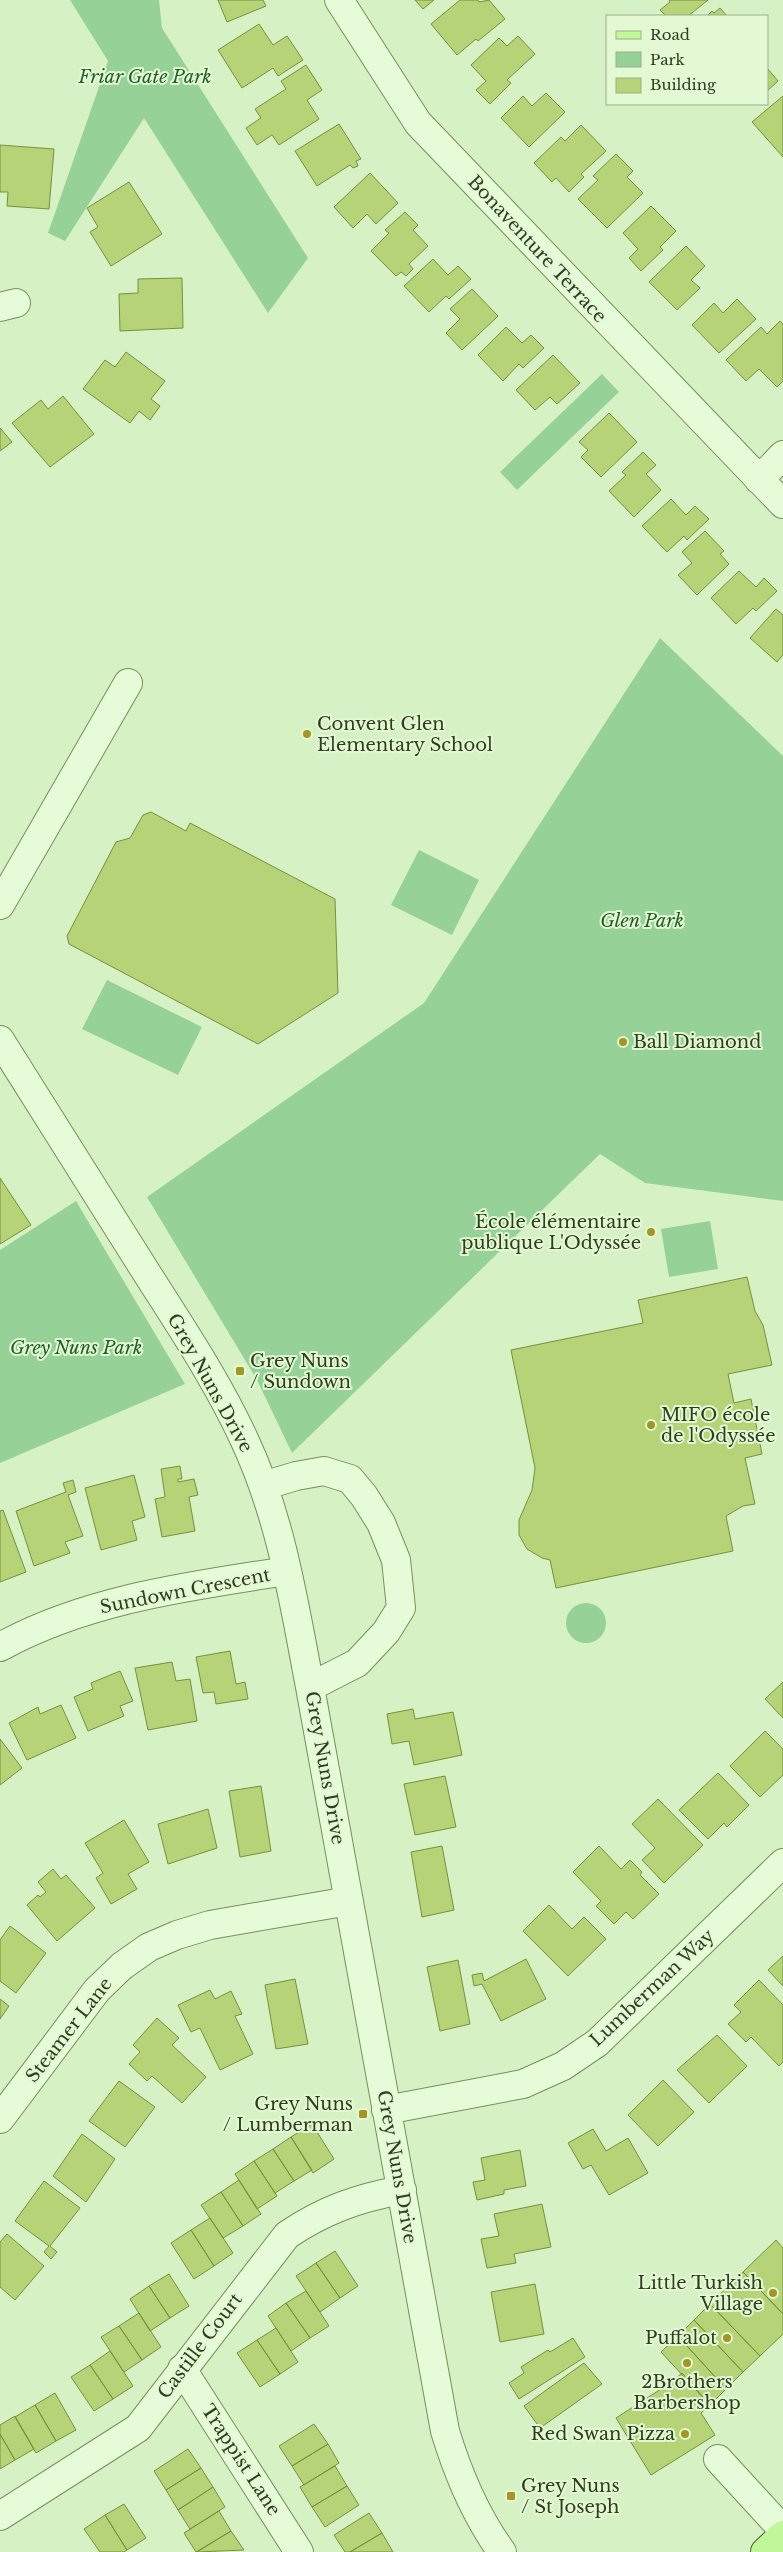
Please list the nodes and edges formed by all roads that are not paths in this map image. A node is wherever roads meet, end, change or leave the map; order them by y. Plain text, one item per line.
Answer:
1 (339, 0) edge
2 (783, 455) edge
3 (759, 480) junction
4 (783, 504) edge
5 (128, 683) dead end
6 (0, 905) edge
7 (0, 1040) edge
8 (263, 1486) junction
9 (287, 1571) junction
10 (0, 1647) edge
11 (310, 1687) junction
12 (783, 1863) edge
13 (349, 1901) junction
14 (386, 2110) junction
15 (0, 2119) edge
16 (402, 2190) junction
17 (182, 2369) junction
18 (718, 2459) dead end
19 (0, 2516) edge
20 (783, 2530) edge
21 (783, 2535) edge
22 (299, 2552) edge
23 (502, 2552) edge
24 (765, 2552) edge

1 - 3 street, Bonaventure Terrace
2 - 3 street
3 - 4 street, Bonaventure Terrace
5 - 6 street
7 - 8 street, Grey Nuns Drive
8 - 9 street, Grey Nuns Drive
8 - 11 street
9 - 10 street, Sundown Crescent
9 - 11 street, Grey Nuns Drive
11 - 13 street, Grey Nuns Drive
12 - 14 street, Lumberman Way
13 - 14 street, Grey Nuns Drive
13 - 15 street, Steamer Lane
14 - 16 street, Grey Nuns Drive
16 - 17 street, Castille Court
16 - 23 street, Grey Nuns Drive
17 - 19 street, Castille Court
17 - 22 street, Trappist Lane
18 - 20 street
21 - 24 main road

